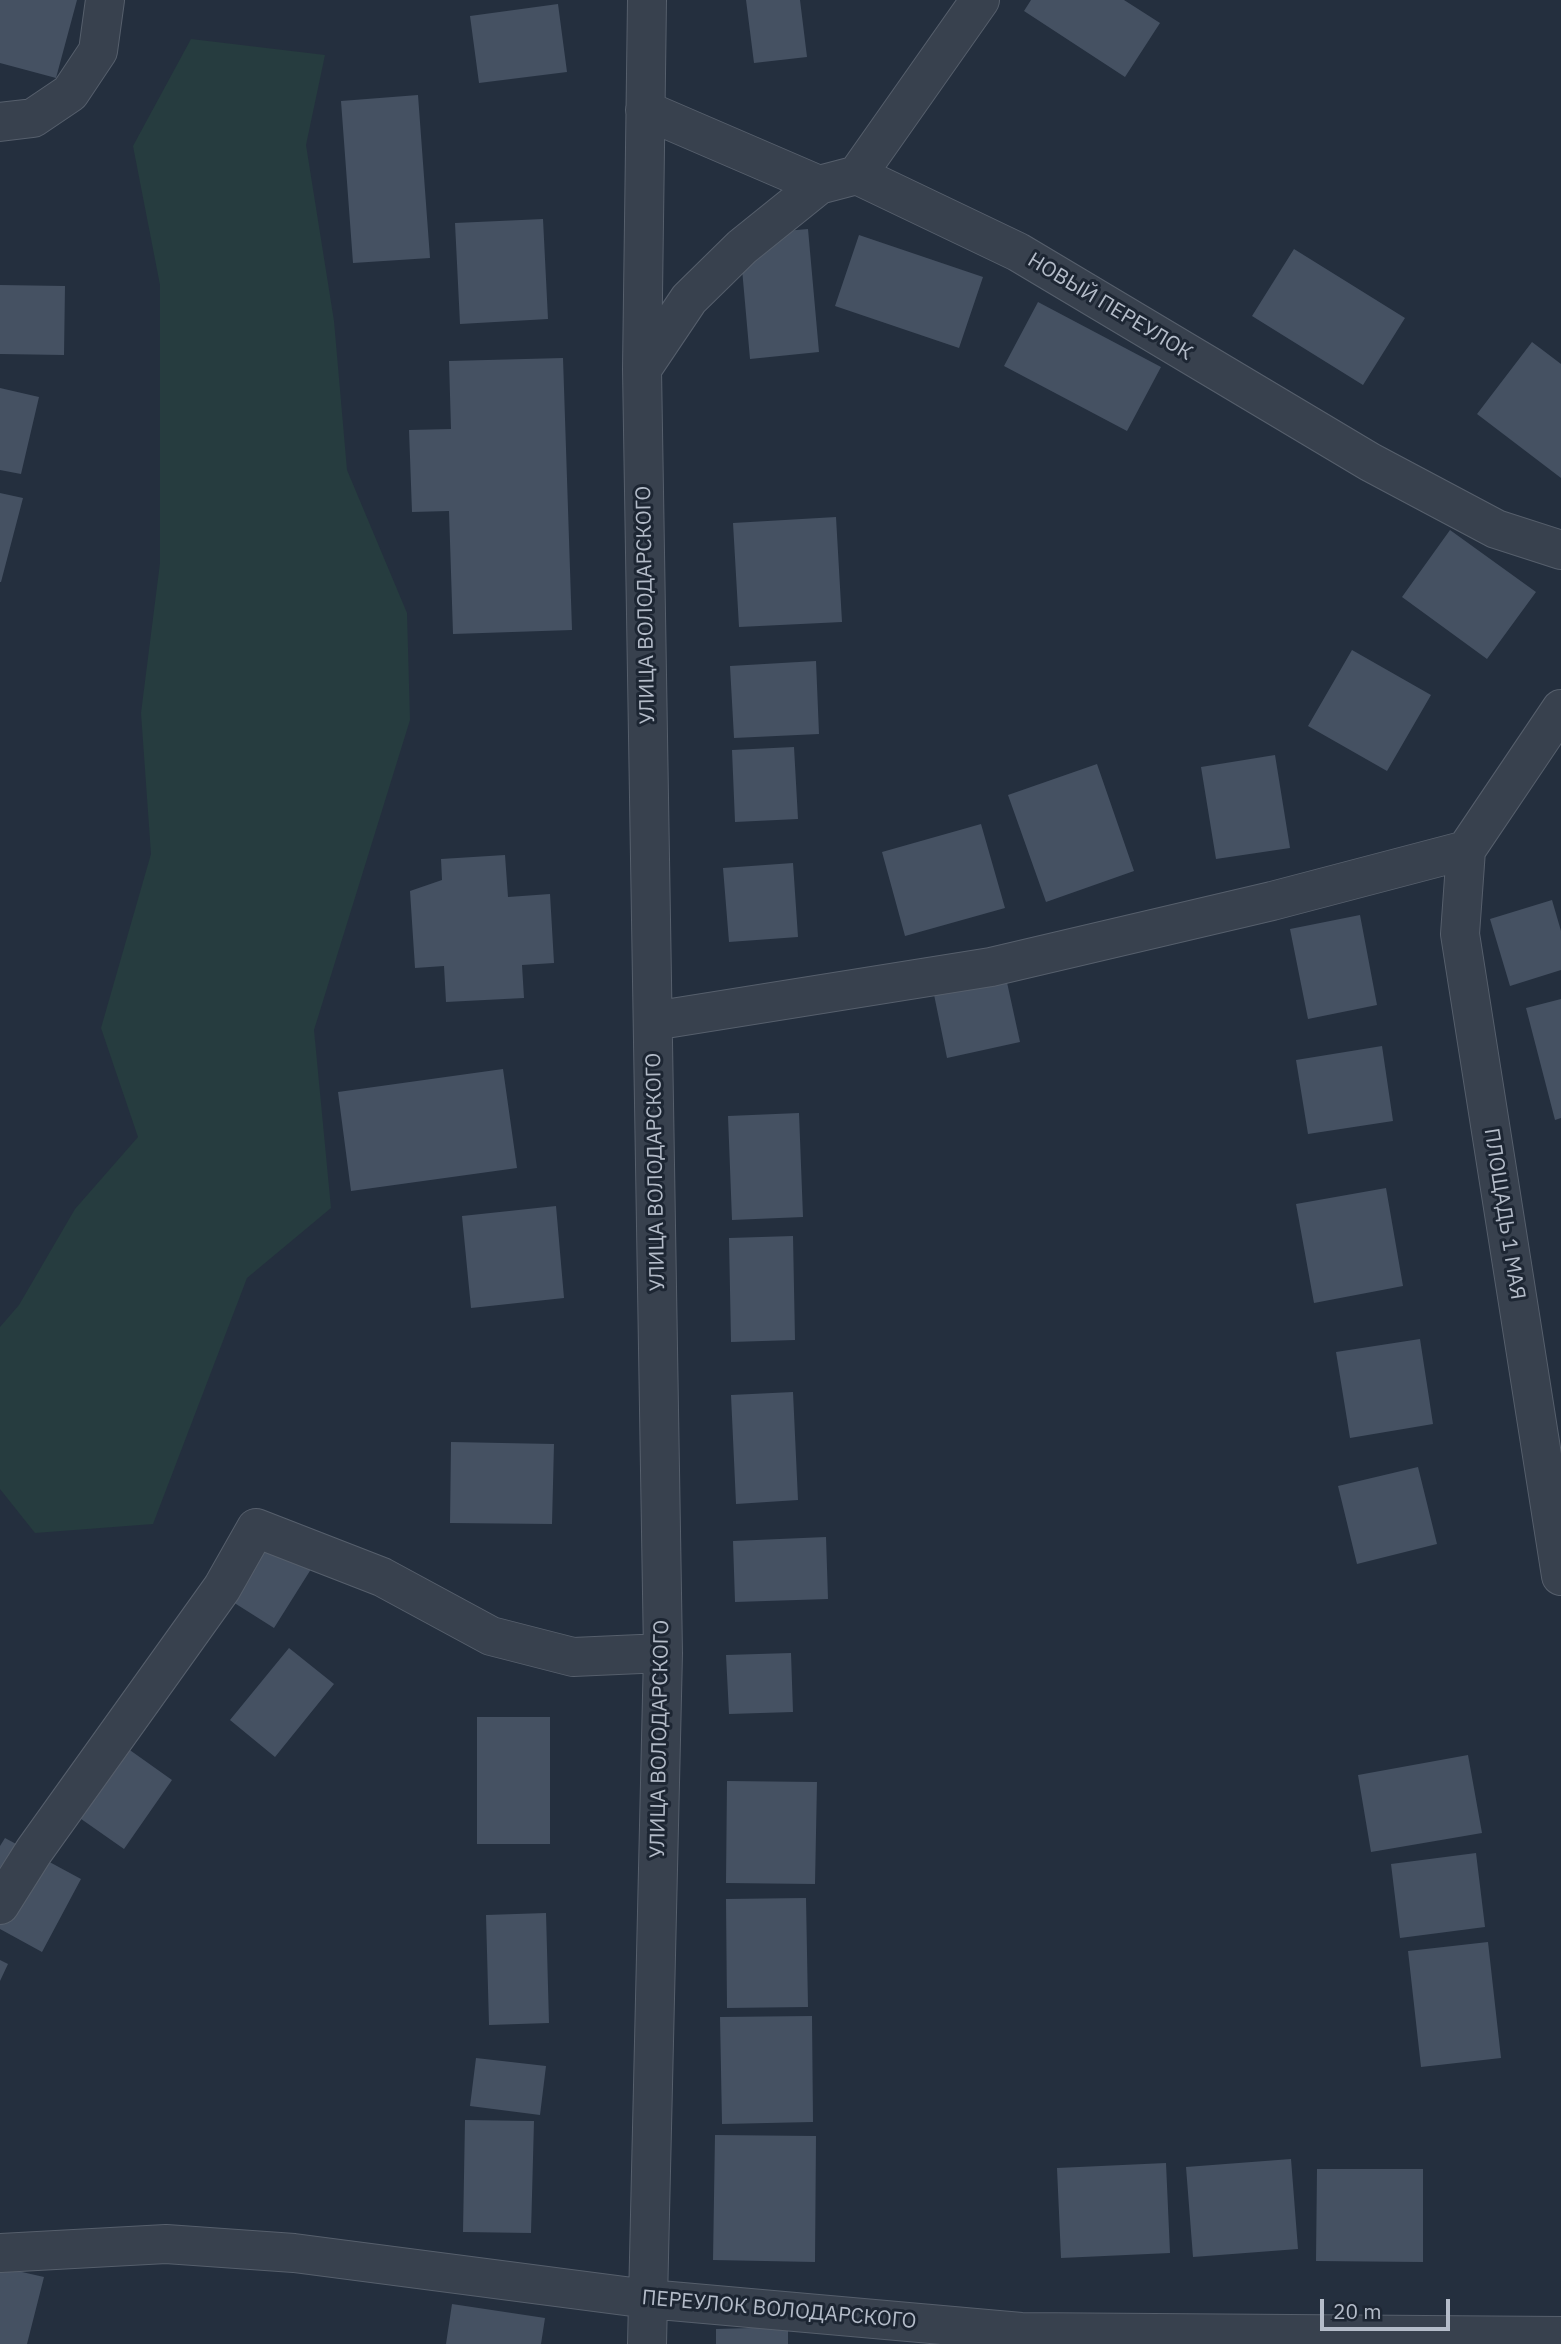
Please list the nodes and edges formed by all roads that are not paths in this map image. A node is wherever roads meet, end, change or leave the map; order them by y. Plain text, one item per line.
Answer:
1 (105, 0) edge
2 (647, 0) edge
3 (980, 0) edge
4 (645, 110) junction
5 (0, 122) edge
6 (857, 175) junction
7 (819, 185) junction
8 (642, 369) junction
9 (1561, 550) edge
10 (1561, 709) edge
11 (1466, 850) junction
12 (653, 1021) junction
13 (1561, 1576) edge
14 (663, 1653) junction
15 (0, 1905) edge
16 (0, 2253) edge
17 (648, 2299) junction
18 (1561, 2336) edge
19 (647, 2344) edge

1 - 5 street
2 - 4 street, УЛИЦА ВОЛОДАРСКОГО
3 - 6 street
4 - 7 street
4 - 8 street, УЛИЦА ВОЛОДАРСКОГО
6 - 7 street
6 - 9 street, НОВЫЙ ПЕРЕУЛОК
7 - 8 street
8 - 12 street, УЛИЦА ВОЛОДАРСКОГО
10 - 11 street
11 - 12 street
11 - 13 street, ПЛОЩАДЬ 1 МАЯ
12 - 14 street, УЛИЦА ВОЛОДАРСКОГО
14 - 15 street
14 - 17 street, УЛИЦА ВОЛОДАРСКОГО
16 - 17 street, ПЕРЕУЛОК ВОЛОДАРСКОГО
17 - 18 street, ПЕРЕУЛОК ВОЛОДАРСКОГО
17 - 19 street, УЛИЦА ВОЛОДАРСКОГО

